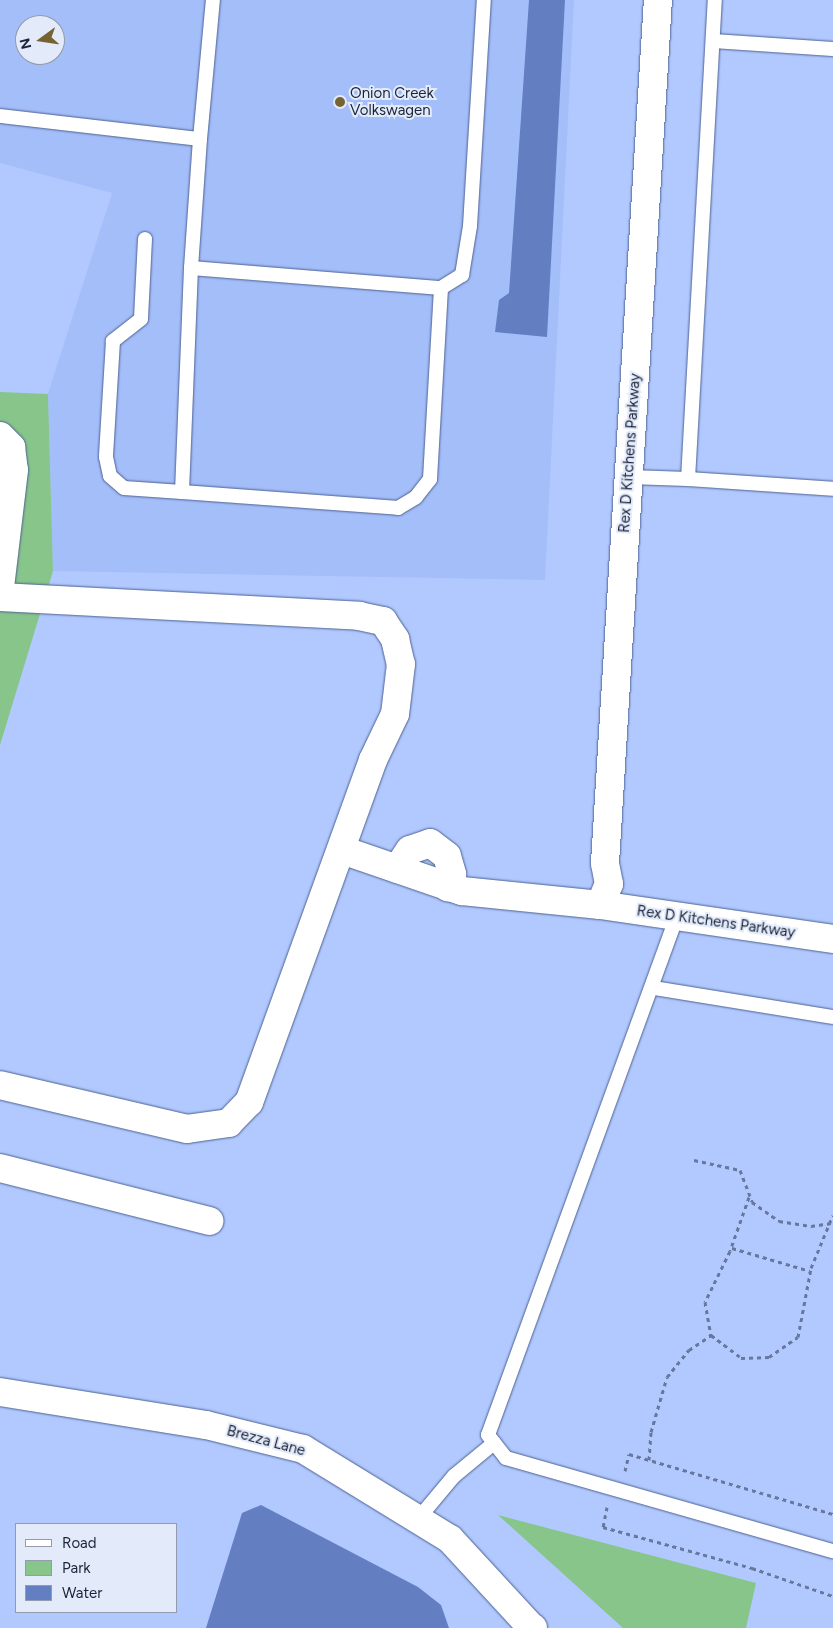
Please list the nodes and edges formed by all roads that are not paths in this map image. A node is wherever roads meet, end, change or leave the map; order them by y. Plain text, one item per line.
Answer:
1 (213, 0) edge
2 (484, 0) edge
3 (658, 0) edge
4 (715, 0) edge
5 (713, 41) junction
6 (833, 49) edge
7 (0, 116) edge
8 (200, 139) junction
9 (145, 239) dead end
10 (191, 268) junction
11 (441, 288) junction
12 (0, 436) edge
13 (629, 476) junction
14 (688, 479) junction
15 (833, 489) edge
16 (182, 492) junction
17 (0, 587) edge
18 (0, 597) edge
19 (342, 850) junction
20 (600, 905) junction
21 (677, 916) junction
22 (833, 939) edge
23 (654, 988) junction
24 (833, 1017) edge
25 (0, 1085) edge
26 (0, 1168) edge
27 (209, 1220) dead end
28 (0, 1392) edge
29 (494, 1443) junction
30 (418, 1520) junction
31 (833, 1551) edge
32 (532, 1628) edge

1 - 8 lane
2 - 11 lane
3 - 13 street, Rex D Kitchens Parkway
4 - 5 lane
5 - 6 lane
5 - 14 lane
7 - 8 lane
8 - 10 lane
9 - 16 lane
10 - 11 lane
10 - 16 lane
11 - 16 lane
12 - 17 street
13 - 14 lane
13 - 20 street, Rex D Kitchens Parkway
14 - 15 lane
18 - 19 street
19 - 20 street, Rex D Kitchens Parkway
19 - 25 street
20 - 21 street, Rex D Kitchens Parkway
21 - 22 street, Rex D Kitchens Parkway
21 - 23 lane
23 - 24 lane
23 - 29 lane
26 - 27 street
28 - 30 street, Brezza Lane
29 - 30 lane
29 - 31 lane
30 - 32 street, Brezza Lane

